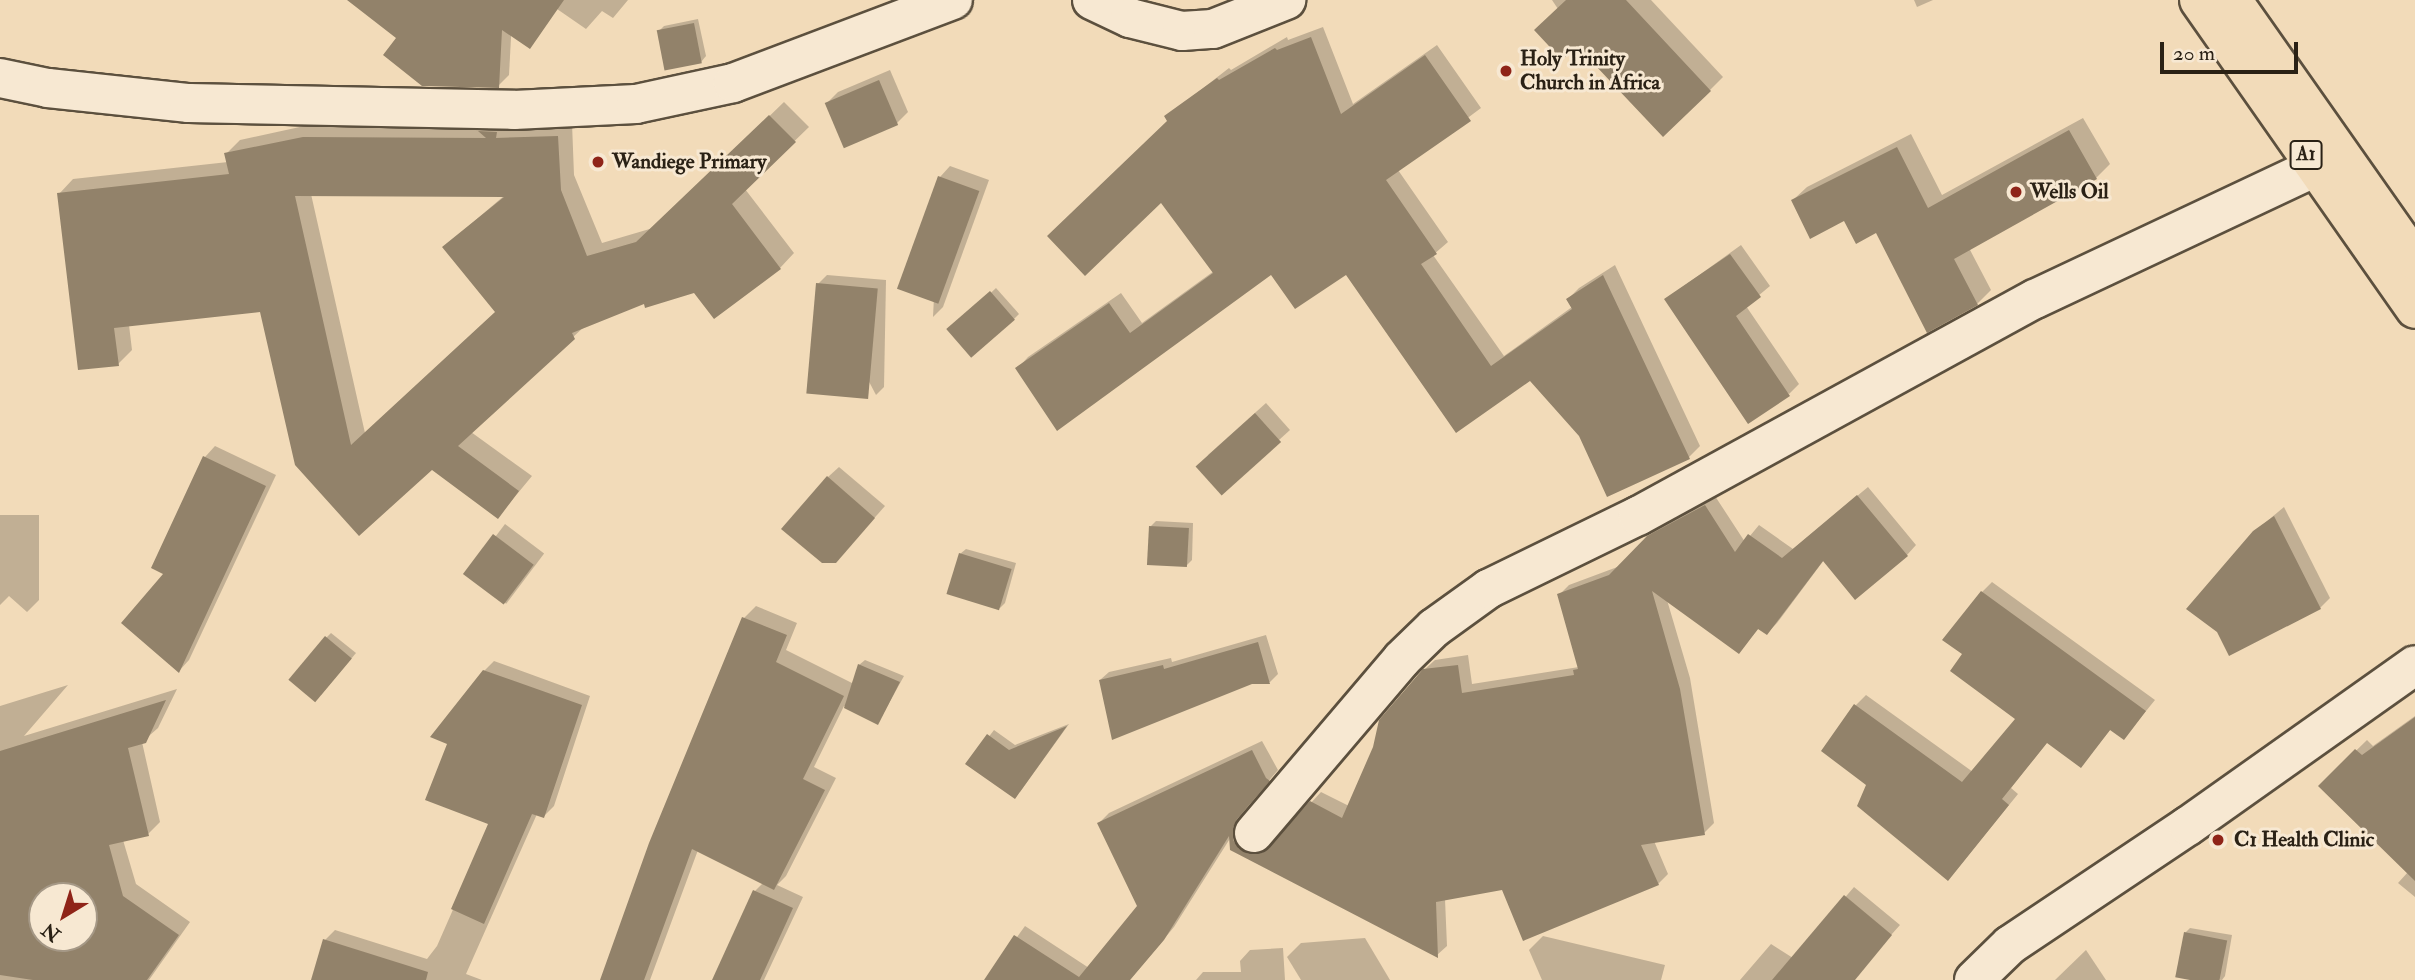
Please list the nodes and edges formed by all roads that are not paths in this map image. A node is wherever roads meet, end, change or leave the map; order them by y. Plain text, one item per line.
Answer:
1 (953, 0) edge
2 (1092, 0) edge
3 (1286, 0) edge
4 (2199, 0) edge
5 (2232, 0) edge
6 (0, 78) edge
7 (2315, 167) junction
8 (2415, 261) edge
9 (2415, 309) edge
10 (2415, 665) edge
11 (1254, 833) dead end
12 (1974, 980) edge

1 - 6 street
2 - 3 street
4 - 7 highway, A1
5 - 8 highway, A1
7 - 9 highway, A1
7 - 11 street
10 - 12 street

